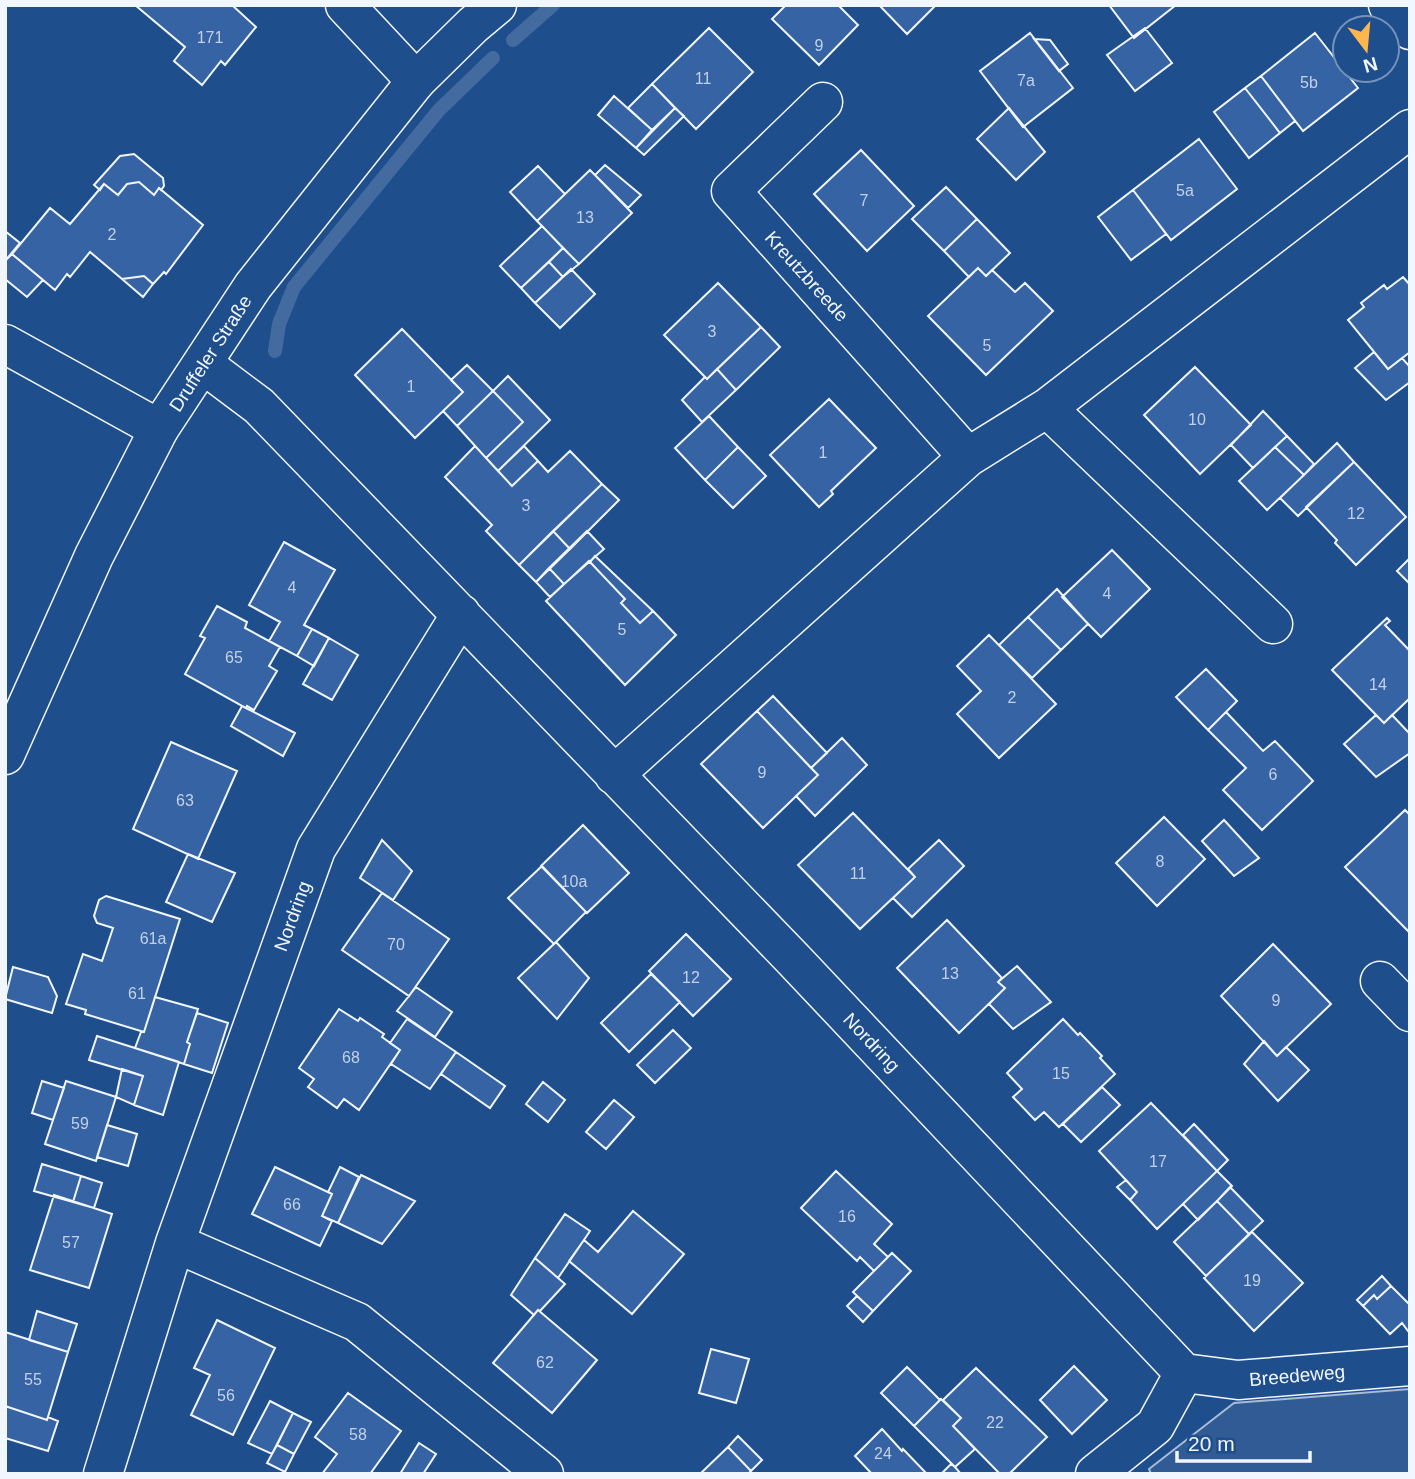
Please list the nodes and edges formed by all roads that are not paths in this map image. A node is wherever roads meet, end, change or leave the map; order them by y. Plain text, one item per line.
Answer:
1 (345, 5) edge
2 (497, 5) edge
3 (1388, 5) edge
4 (1410, 30) edge
5 (416, 81) junction
6 (823, 102) dead end
7 (1410, 129) edge
8 (5, 344) edge
9 (203, 364) junction
10 (1047, 408) junction
11 (159, 429) junction
12 (968, 457) junction
13 (461, 614) junction
14 (1273, 624) dead end
15 (5, 755) edge
16 (614, 775) junction
17 (1380, 981) dead end
18 (1410, 1012) edge
19 (175, 1243) junction
20 (1410, 1366) edge
21 (1184, 1373) junction
22 (103, 1474) edge
23 (544, 1474) edge
24 (1095, 1474) edge

1 - 5 street
2 - 5 street, Druffeler Straße
3 - 4 street
5 - 9 street, Druffeler Straße
6 - 12 street, Kreutzbreede
7 - 10 street
8 - 11 street
9 - 11 street, Druffeler Straße
9 - 13 street, Nordring
10 - 12 street
10 - 14 street
11 - 15 street, Druffeler Straße
12 - 16 street
13 - 16 street, Nordring
13 - 19 street, Nordring
16 - 21 street, Nordring
17 - 18 street
19 - 22 street, Nordring
19 - 23 street
20 - 21 street, Breedeweg
21 - 24 street

